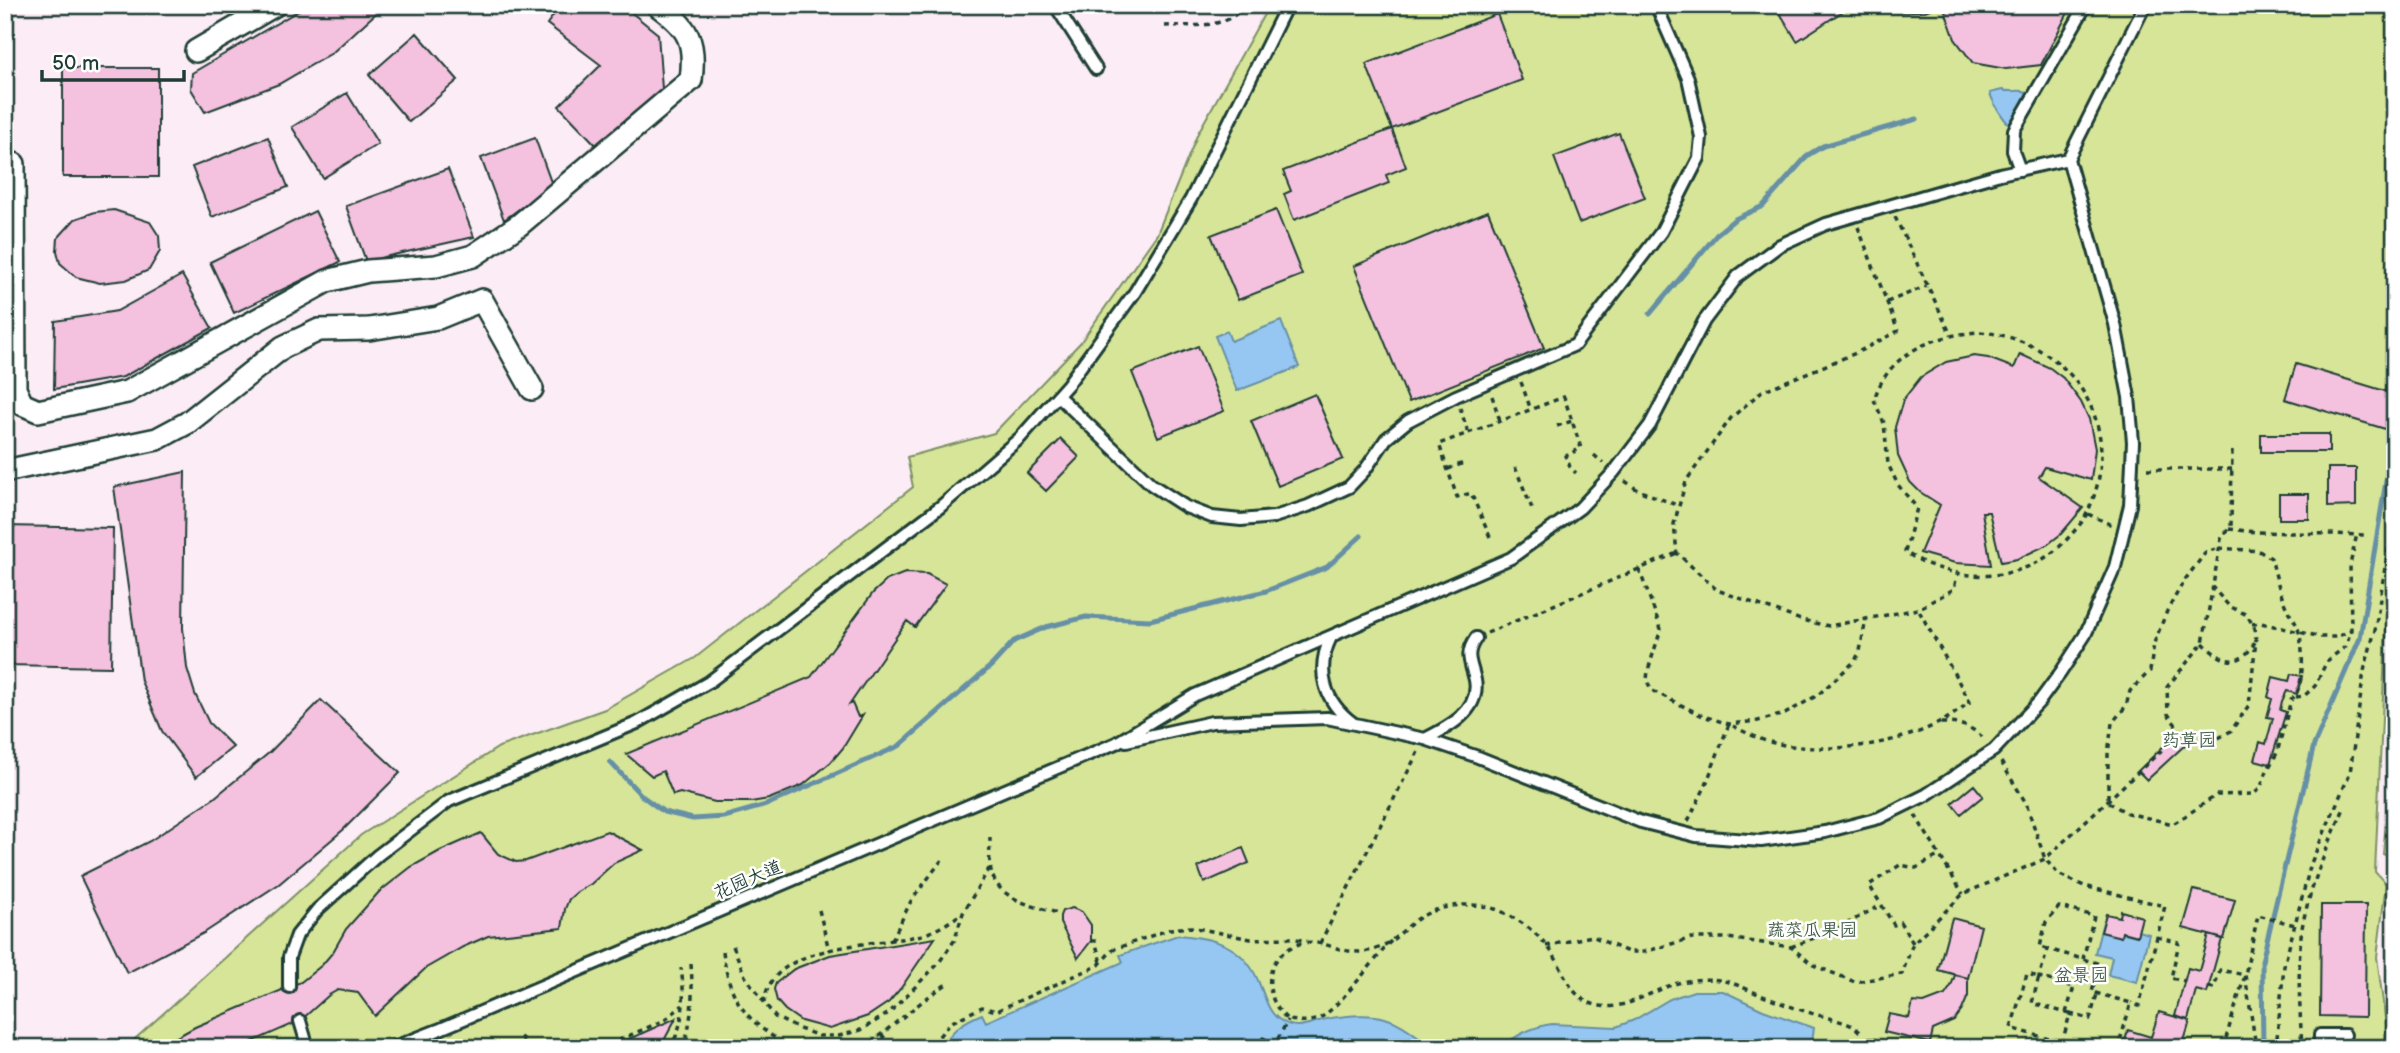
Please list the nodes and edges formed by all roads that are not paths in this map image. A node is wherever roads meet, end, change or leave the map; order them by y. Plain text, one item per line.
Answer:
1 (275, 5) edge
2 (657, 5) edge
3 (1055, 5) edge
4 (1287, 5) edge
5 (1656, 5) edge
6 (2086, 5) edge
7 (2145, 5) edge
8 (196, 51) dead end
9 (1097, 69) dead end
10 (2068, 159) junction
11 (13, 164) dead end
12 (2020, 170) junction
13 (10, 238) edge
14 (532, 389) dead end
15 (1058, 396) junction
16 (5, 471) edge
17 (1331, 637) junction
18 (1476, 638) road end
19 (1356, 725) junction
20 (1425, 739) junction
21 (1116, 743) junction
22 (289, 987) dead end
23 (300, 1021) dead end
24 (2345, 1035) dead end
25 (1875, 1046) edge
26 (308, 1048) edge
27 (392, 1048) edge
28 (1858, 1048) edge
29 (2320, 1048) edge

1 - 8 street
2 - 13 street
3 - 9 lane
4 - 15 lane
5 - 15 lane
6 - 12 lane
7 - 10 lane
10 - 12 lane
10 - 20 lane
11 - 13 street
12 - 17 lane
14 - 16 street
15 - 22 lane
17 - 19 lane
17 - 21 lane
18 - 20 lane
19 - 20 lane
19 - 21 lane
21 - 27 lane, 花园大道
23 - 26 lane
24 - 29 lane
25 - 28 lane

